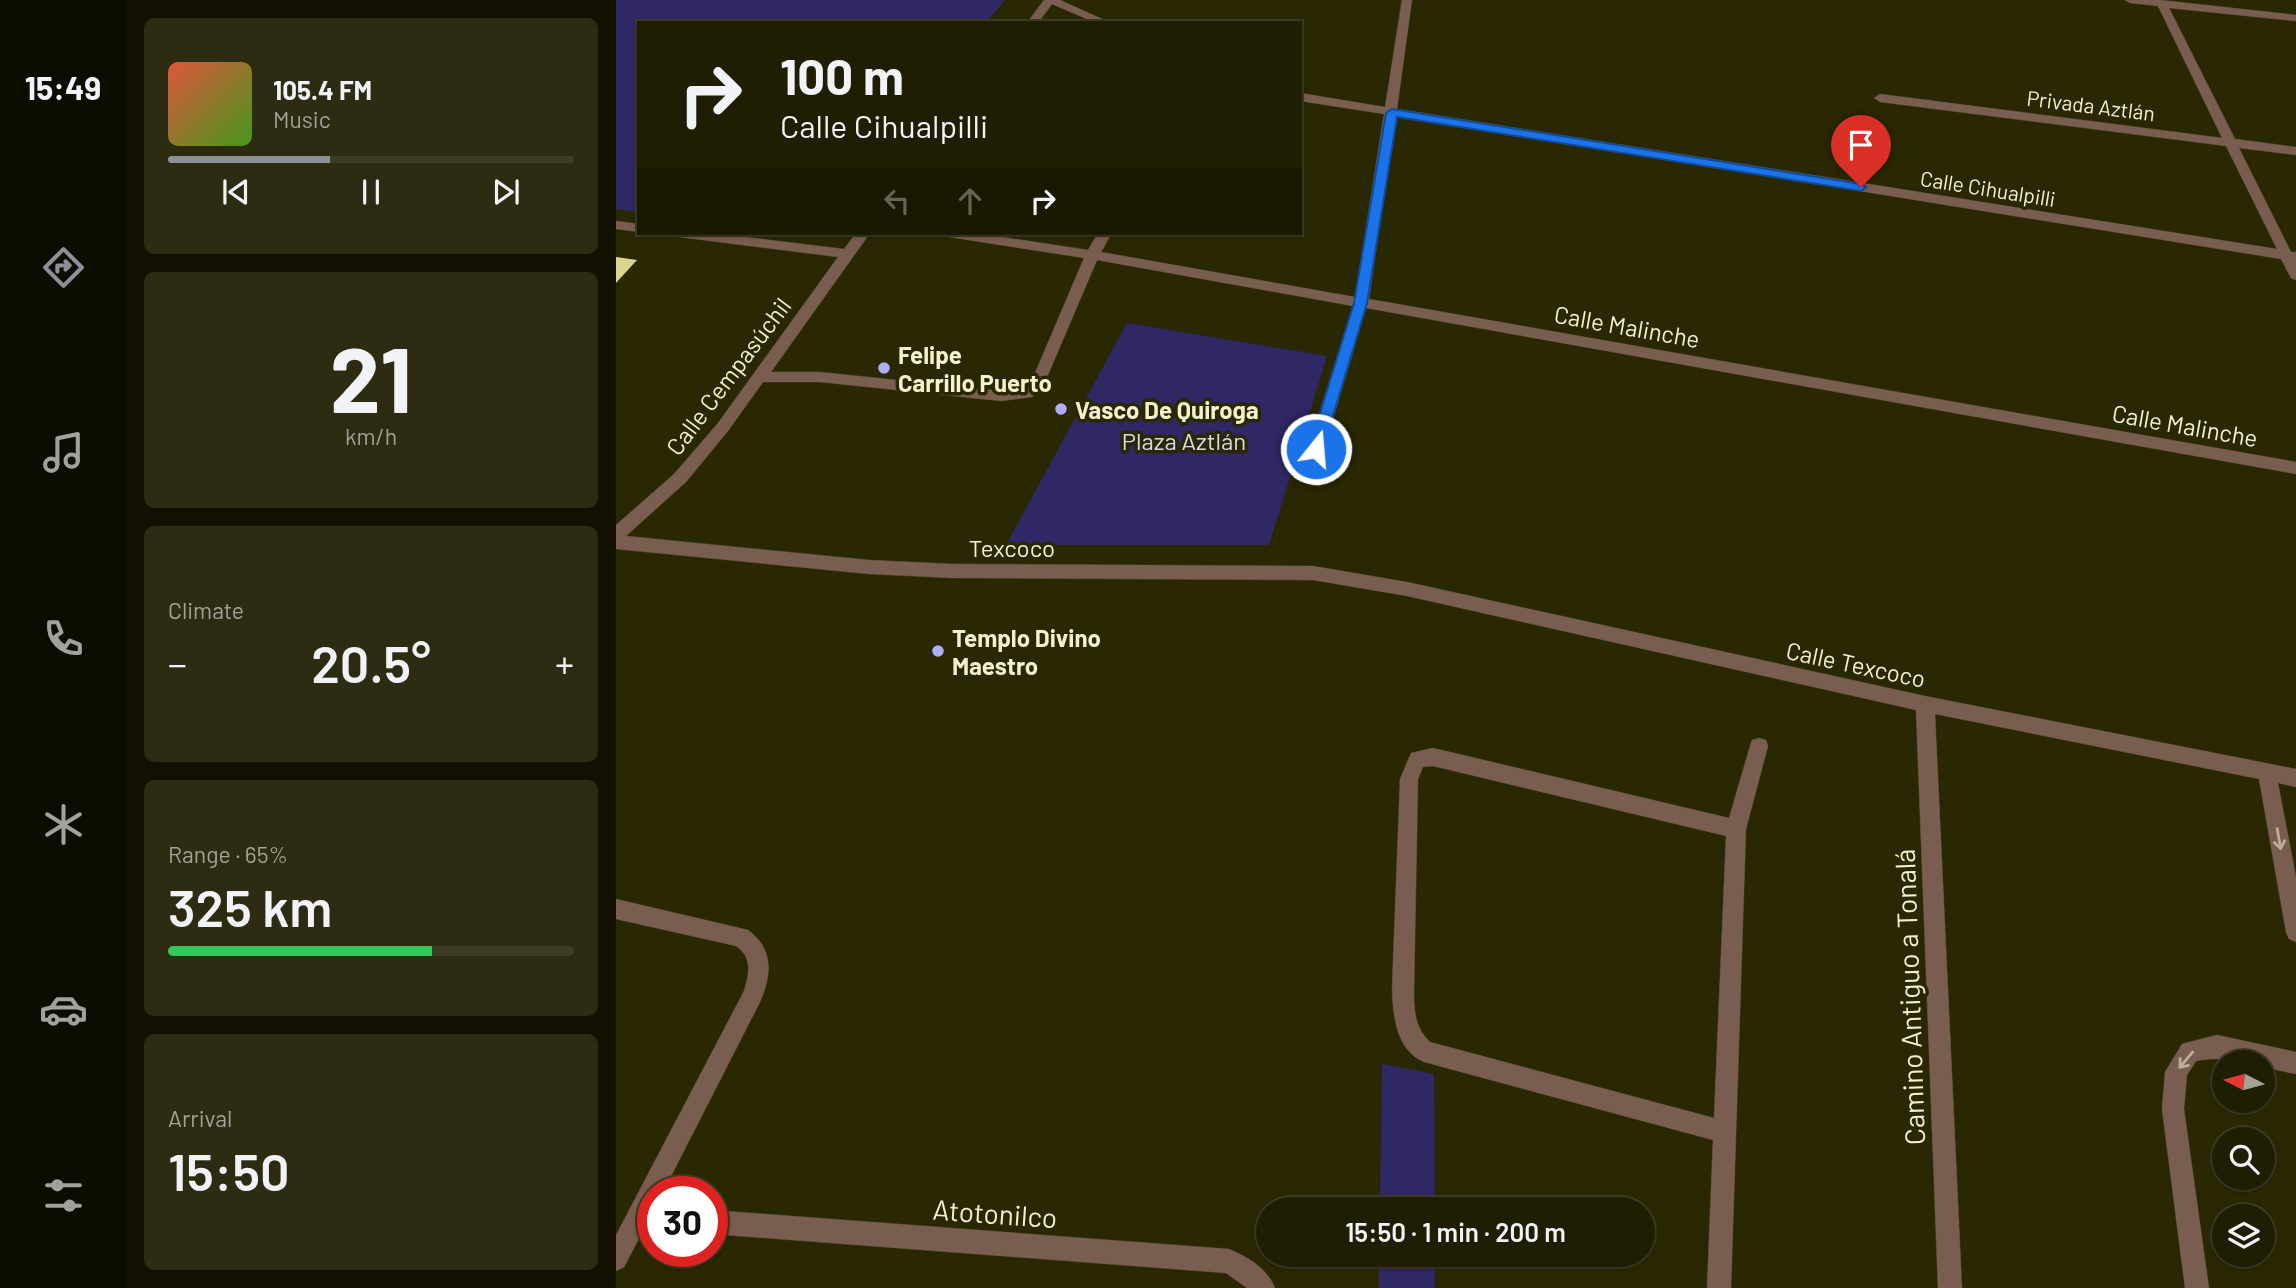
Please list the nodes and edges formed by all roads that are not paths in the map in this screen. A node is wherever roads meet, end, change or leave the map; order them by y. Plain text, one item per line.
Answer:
1 (1051, 0) edge
2 (1407, 0) edge
3 (2130, 0) edge
4 (2162, 4) junction
5 (2296, 18) edge
6 (1034, 21) edge
7 (1101, 21) edge
8 (1302, 97) edge
9 (1880, 98) dead end
10 (1392, 113) junction
11 (2231, 143) junction
12 (2296, 151) edge
13 (616, 225) edge
14 (637, 228) edge
15 (695, 235) edge
16 (861, 235) edge
17 (962, 235) edge
18 (1104, 235) edge
19 (846, 254) junction
20 (1092, 255) junction
21 (2291, 256) edge
22 (2296, 275) edge
23 (1361, 303) junction
24 (759, 377) junction
25 (1316, 449) dead end
26 (2296, 468) edge
27 (616, 535) edge
28 (616, 542) edge
29 (1407, 589) joint
30 (1925, 704) junction
31 (1759, 746) dead end
32 (2267, 772) junction
33 (2296, 778) edge
34 (1736, 828) junction
35 (616, 909) edge
36 (2296, 932) edge
37 (2296, 1063) edge
38 (1724, 1132) junction
39 (665, 1176) edge
40 (728, 1223) edge
41 (637, 1229) edge
42 (616, 1259) edge
43 (1263, 1288) edge
44 (1719, 1288) edge
45 (1950, 1288) edge
46 (2197, 1288) edge

1 - 6 street
1 - 7 street
2 - 10 street
3 - 4 street
4 - 5 street
4 - 11 street
8 - 10 street, Calle Cihualpilli
9 - 11 street, Privada Aztlán
10 - 21 street, Calle Cihualpilli
10 - 23 street
11 - 12 street, Privada Aztlán
11 - 21 street
13 - 14 street
15 - 19 street
16 - 19 street, Calle Cempasúchil
17 - 20 street, Calle Malinche
18 - 20 street
19 - 24 street, Calle Cempasúchil
20 - 23 street, Calle Malinche
20 - 24 street
21 - 22 street
23 - 25 street
23 - 26 street, Calle Malinche
24 - 27 street, Calle Cempasúchil
28 - 29 street, Texcoco
29 - 30 street, Calle Texcoco
30 - 32 street, Calle Texcoco
30 - 45 street, Camino Antiguo a Tonalá
31 - 34 street
32 - 33 street, Calle Texcoco
32 -> 36 street
34 - 38 street
34 - 38 street
35 - 39 street
37 -> 46 street
38 - 44 street
40 - 43 street, Atotonilco
41 - 42 street

